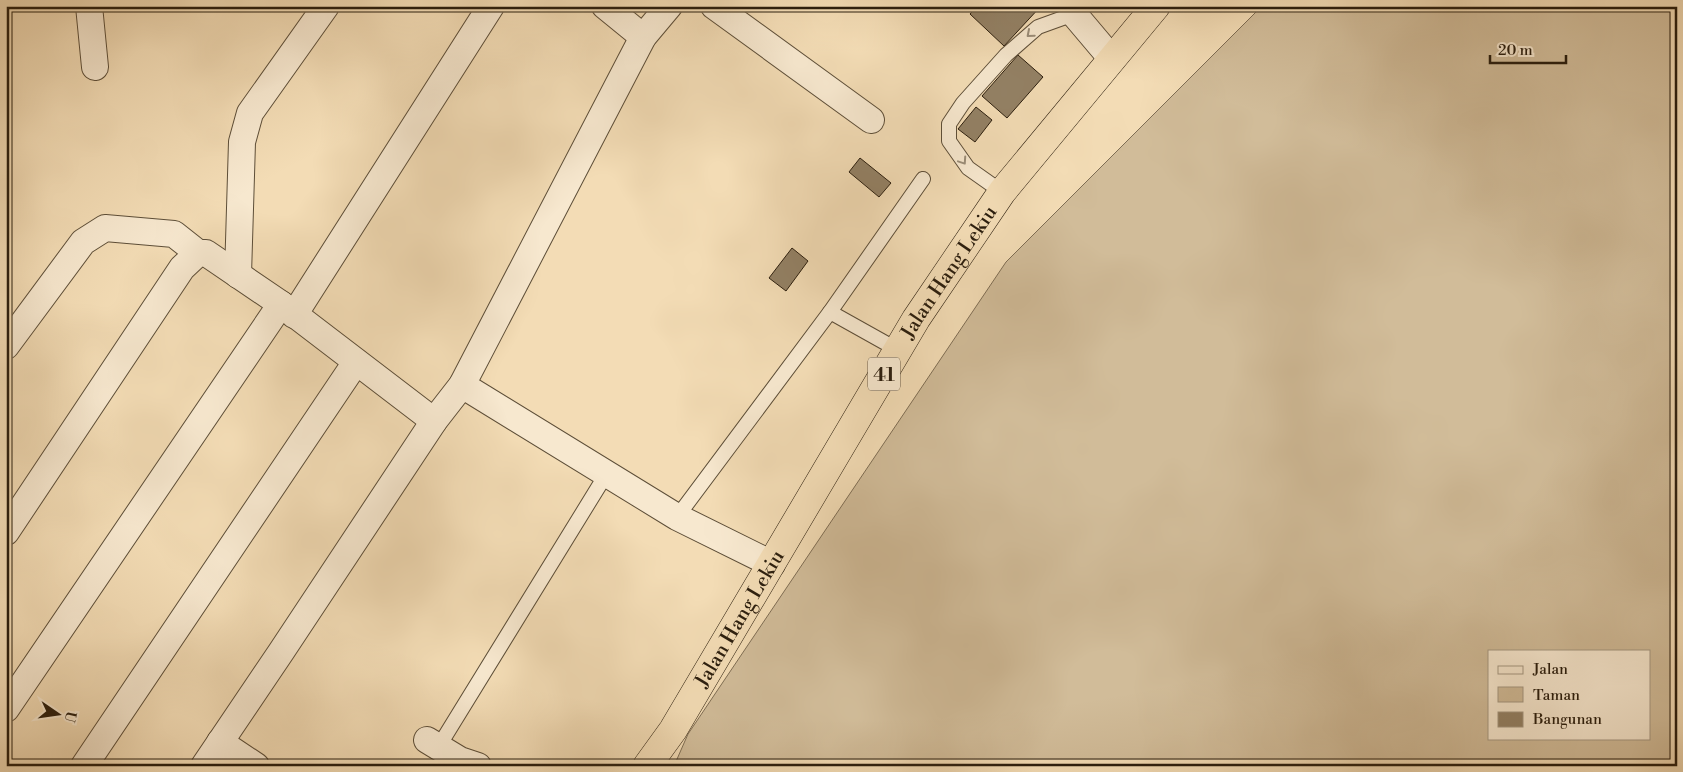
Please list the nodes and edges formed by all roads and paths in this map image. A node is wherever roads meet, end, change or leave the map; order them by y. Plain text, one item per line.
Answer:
1 (89, 6) edge
2 (326, 6) edge
3 (491, 6) edge
4 (605, 6) edge
5 (669, 6) edge
6 (714, 6) edge
7 (1156, 6) edge
8 (1072, 10) edge
9 (643, 37) junction
10 (1112, 59) junction
11 (95, 67) dead end
12 (871, 120) dead end
13 (923, 179) dead end
14 (1002, 192) junction
15 (198, 253) junction
16 (238, 275) junction
17 (287, 309) junction
18 (830, 312) junction
19 (6, 346) edge
20 (898, 350) junction
21 (356, 362) junction
22 (462, 385) junction
23 (434, 421) junction
24 (607, 474) junction
25 (677, 517) junction
26 (6, 532) edge
27 (772, 564) junction
28 (6, 709) edge
29 (220, 742) junction
30 (452, 756) edge
31 (84, 766) edge
32 (204, 766) edge
33 (256, 766) edge
34 (647, 766) edge

1 - 11 street
2 - 16 street
3 - 17 street
4 - 9 street
5 - 9 street
6 - 12 street
7 - 10 highway, Jalan Hang Lekiu / 41
8 - 10 street
8 -> 14 lane
9 - 22 street
10 - 14 highway, Jalan Hang Lekiu / 41
13 - 18 lane
14 - 20 highway, Jalan Hang Lekiu / 41
15 - 16 street
15 - 19 street
15 - 26 street
16 - 17 street
17 - 21 street
17 - 28 street
18 - 20 lane
18 - 25 lane
20 - 27 highway, Jalan Hang Lekiu / 41
21 - 23 street
21 - 31 street
22 - 23 street
22 - 24 street
23 - 29 street
24 - 25 street
24 - 30 lane
25 - 27 street
27 - 34 highway, Jalan Hang Lekiu / 41
29 - 32 street
29 - 33 street

